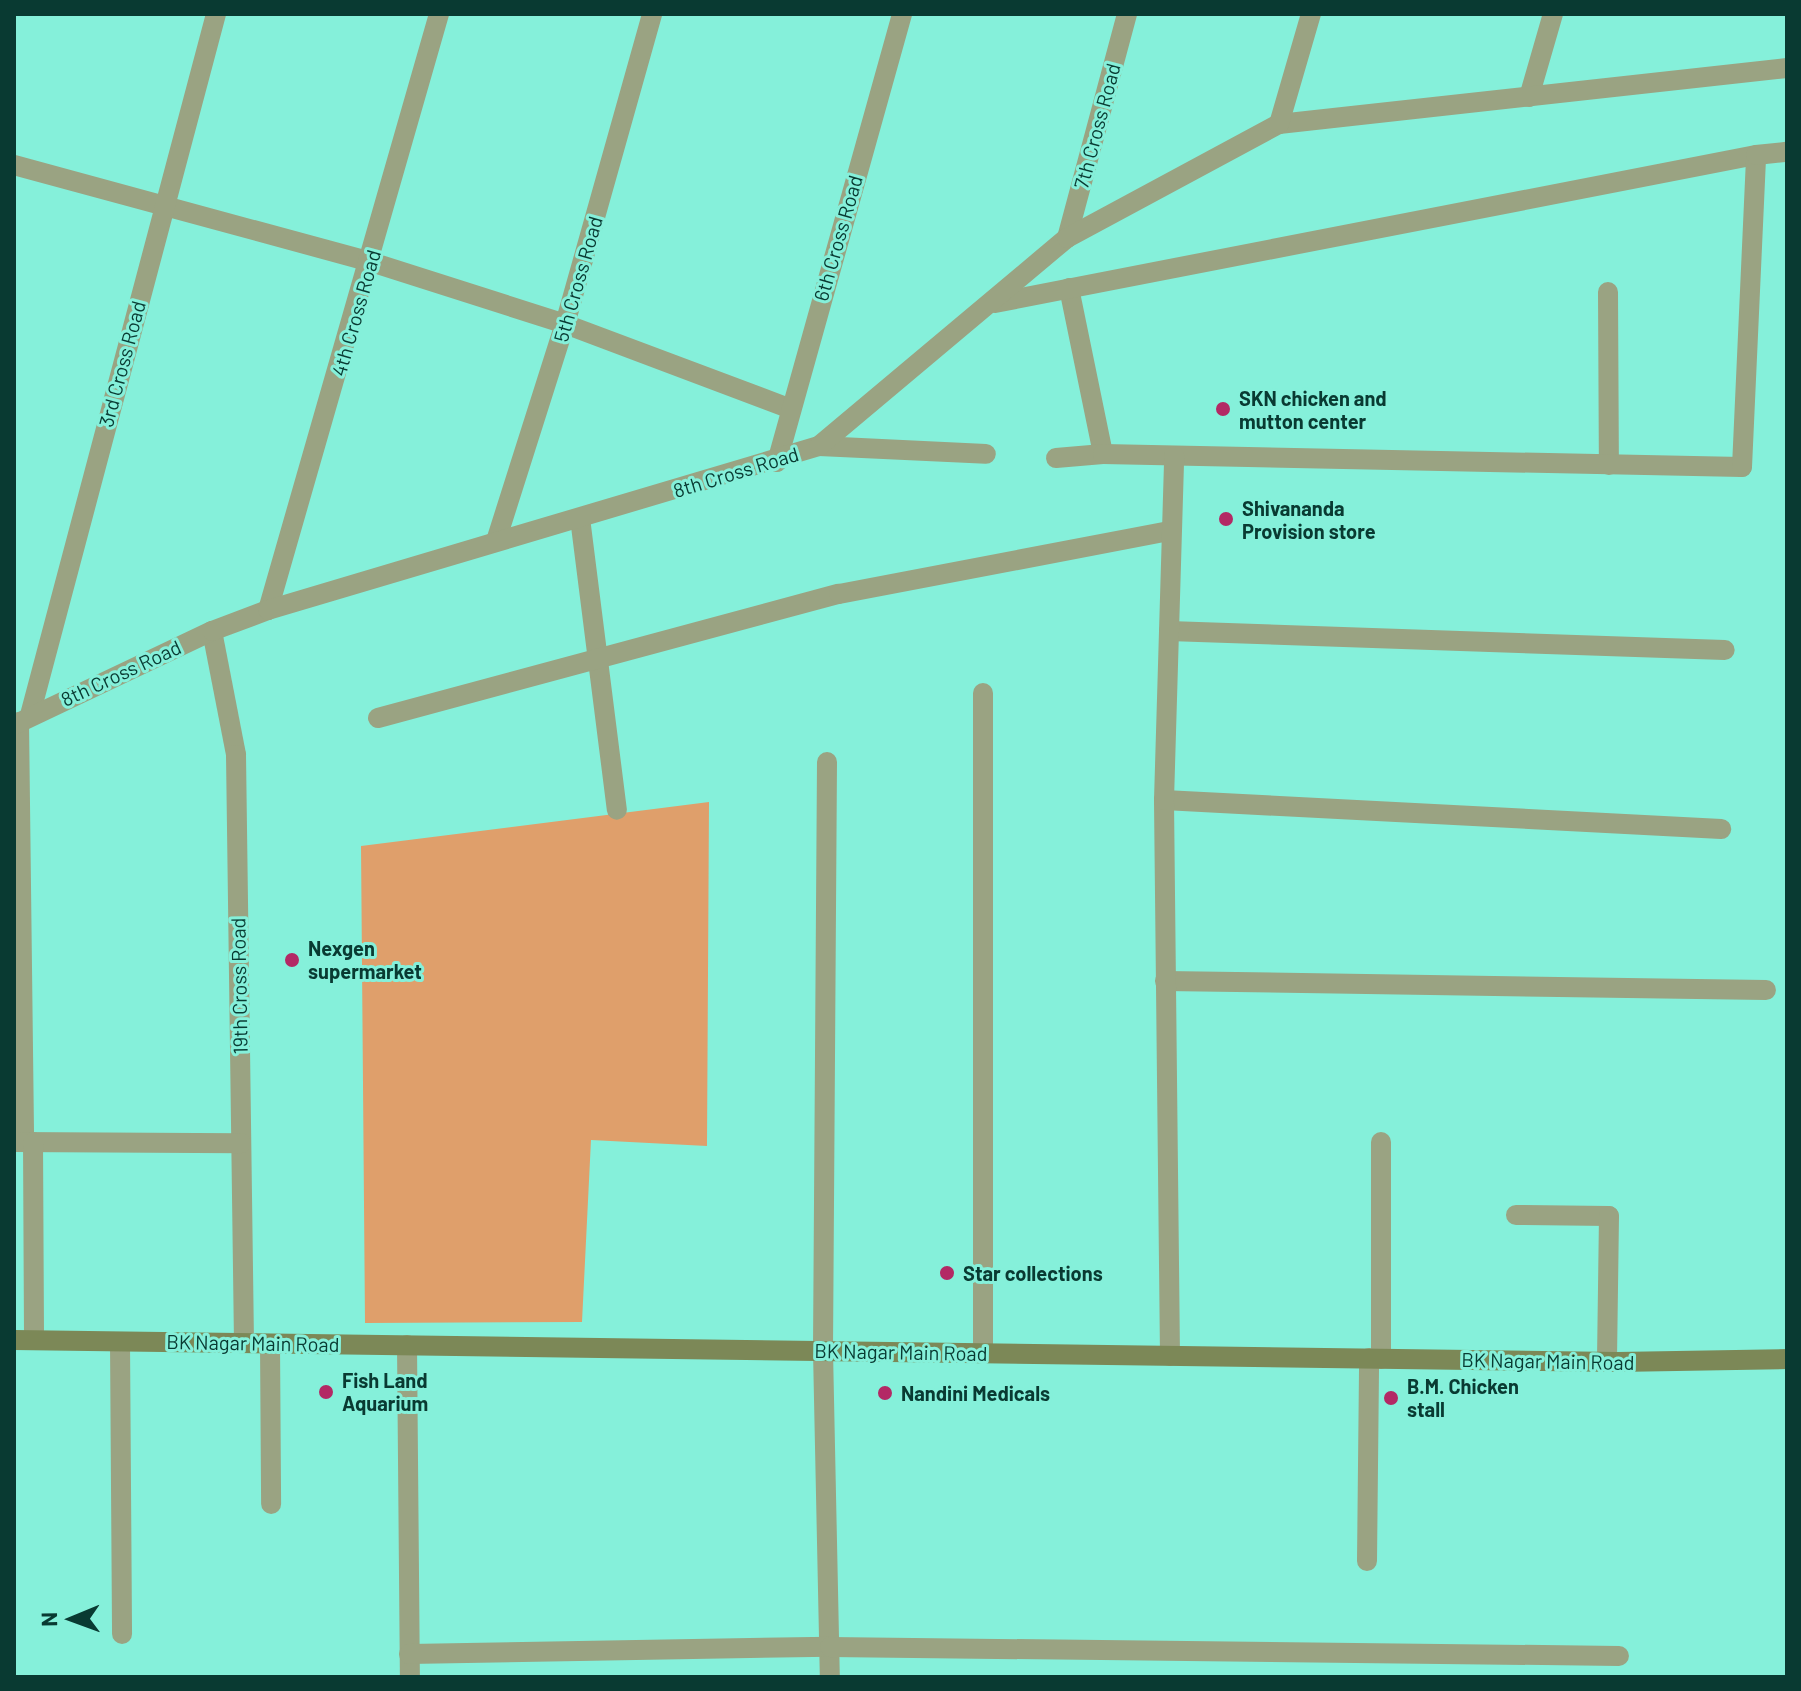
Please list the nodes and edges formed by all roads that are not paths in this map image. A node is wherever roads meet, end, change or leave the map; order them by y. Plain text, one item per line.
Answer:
1 (216, 14) edge
2 (439, 14) edge
3 (652, 14) edge
4 (902, 14) edge
5 (1127, 14) edge
6 (1311, 14) edge
7 (1553, 14) edge
8 (1787, 68) edge
9 (1529, 97) junction
10 (1279, 124) junction
11 (1787, 152) edge
12 (1756, 155) junction
13 (14, 165) edge
14 (162, 209) junction
15 (1067, 238) junction
16 (371, 262) junction
17 (1069, 288) junction
18 (1608, 292) dead end
19 (995, 303) junction
20 (565, 324) junction
21 (789, 408) junction
22 (819, 446) junction
23 (986, 454) dead end
24 (1103, 454) junction
25 (1174, 456) junction
26 (1056, 458) dead end
27 (777, 462) junction
28 (1609, 465) junction
29 (580, 518) junction
30 (1169, 531) junction
31 (496, 541) junction
32 (268, 610) junction
33 (212, 631) junction
34 (1169, 631) junction
35 (1725, 650) dead end
36 (598, 658) junction
37 (983, 693) dead end
38 (378, 718) dead end
39 (21, 721) edge
40 (827, 762) dead end
41 (1164, 800) junction
42 (617, 810) dead end
43 (1721, 829) dead end
44 (18, 902) edge
45 (1165, 981) junction
46 (1766, 990) dead end
47 (24, 1142) edge
48 (1381, 1142) dead end
49 (241, 1143) junction
50 (1516, 1215) dead end
51 (24, 1340) edge
52 (120, 1342) junction
53 (244, 1343) junction
54 (270, 1344) junction
55 (407, 1345) junction
56 (823, 1351) junction
57 (983, 1353) junction
58 (1170, 1356) junction
59 (1375, 1359) junction
60 (1787, 1359) edge
61 (1607, 1362) junction
62 (271, 1504) dead end
63 (1367, 1561) dead end
64 (122, 1634) dead end
65 (830, 1647) junction
66 (409, 1654) junction
67 (1619, 1656) dead end
68 (410, 1677) edge
69 (830, 1677) edge

1 - 14 street, 3rd Cross Road
2 - 16 street, 4th Cross Road
3 - 20 street, 5th Cross Road
4 - 21 street, 6th Cross Road
5 - 15 street, 7th Cross Road
6 - 10 street
7 - 9 street
8 - 9 street
9 - 10 street
10 - 15 street, 8th Cross Road
11 - 12 street
12 - 17 street
12 - 28 street
13 - 14 street
14 - 16 street
14 - 39 street, 3rd Cross Road
15 - 19 street, 8th Cross Road
16 - 20 street
16 - 32 street, 4th Cross Road
17 - 19 street
17 - 24 street
18 - 28 street
19 - 22 street, 8th Cross Road
20 - 21 street
20 - 31 street, 5th Cross Road
21 - 27 street, 6th Cross Road
22 - 23 street
22 - 27 street, 8th Cross Road
24 - 25 street
24 - 26 street
25 - 28 street
25 - 30 street
27 - 29 street, 8th Cross Road
29 - 31 street, 8th Cross Road
29 - 36 street
30 - 34 street
30 - 36 street
31 - 32 street, 8th Cross Road
32 - 33 street, 8th Cross Road
33 - 39 street, 8th Cross Road
33 - 49 street, 19th Cross Road
34 - 35 street
34 - 41 street
36 - 38 street
36 - 42 street
37 - 57 street
39 - 44 street, 3rd Cross Road
40 - 56 street
41 - 43 street
41 - 45 street
44 - 47 street, 3rd Cross Road
45 - 46 street
45 - 58 street
47 - 49 street
47 - 51 street, 3rd Cross Road
48 - 59 street
49 - 53 street, 19th Cross Road
50 - 61 street
51 - 52 street, BK Nagar Main Road
52 - 53 street, BK Nagar Main Road
52 - 64 street
53 - 54 street, BK Nagar Main Road
54 - 55 street, BK Nagar Main Road
54 - 62 street
55 - 56 street, BK Nagar Main Road
55 - 66 street
56 - 57 street, BK Nagar Main Road
56 - 65 street
57 - 58 street, BK Nagar Main Road
58 - 59 street, BK Nagar Main Road
59 - 61 street, BK Nagar Main Road
59 - 63 street
60 - 61 street, BK Nagar Main Road
65 - 66 street
65 - 67 street
65 - 69 street
66 - 68 street

